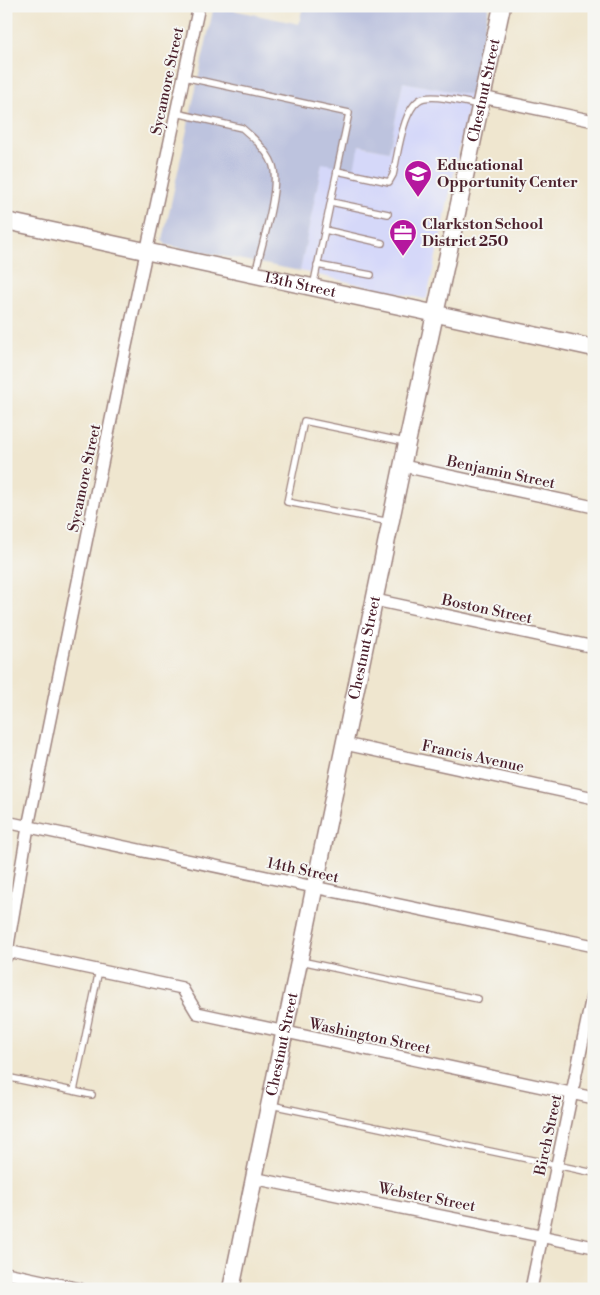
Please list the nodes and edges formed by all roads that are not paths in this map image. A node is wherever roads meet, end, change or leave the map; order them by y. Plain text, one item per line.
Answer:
1 (199, 6) edge
2 (502, 6) edge
3 (184, 77) junction
4 (481, 101) junction
5 (176, 113) junction
6 (594, 121) edge
7 (337, 171) junction
8 (331, 202) junction
9 (388, 214) dead end
10 (6, 221) edge
11 (325, 230) junction
12 (382, 243) dead end
13 (146, 250) junction
14 (317, 265) junction
15 (255, 274) junction
16 (371, 276) dead end
17 (313, 286) junction
18 (435, 314) junction
19 (594, 348) edge
20 (407, 442) junction
21 (403, 466) junction
22 (594, 507) edge
23 (391, 522) junction
24 (375, 600) junction
25 (594, 647) edge
26 (345, 744) junction
27 (594, 798) edge
28 (6, 822) edge
29 (28, 826) junction
30 (315, 888) junction
31 (594, 946) edge
32 (7, 954) edge
33 (299, 961) junction
34 (99, 970) junction
35 (594, 987) edge
36 (478, 999) dead end
37 (284, 1033) junction
38 (6, 1076) edge
39 (74, 1091) junction
40 (572, 1094) junction
41 (92, 1095) dead end
42 (594, 1098) edge
43 (269, 1105) junction
44 (557, 1165) junction
45 (594, 1173) edge
46 (254, 1178) junction
47 (541, 1236) junction
48 (594, 1247) edge
49 (6, 1273) edge
50 (80, 1289) edge
51 (230, 1289) edge
52 (531, 1289) edge

1 - 3 street, Sycamore Street
2 - 4 street, Chestnut Street
3 - 5 street, Sycamore Street
3 - 7 lane
4 - 6 street
4 - 7 lane
4 - 18 street, Chestnut Street
5 - 13 street, Sycamore Street
5 - 15 lane
7 - 8 lane
8 - 9 lane
8 - 11 lane
10 - 13 street, 13th Street
11 - 12 lane
11 - 14 lane
13 - 15 street, 13th Street
13 - 29 street, Sycamore Street
14 - 16 lane
14 - 17 lane
15 - 17 street, 13th Street
17 - 18 street, 13th Street
18 - 19 street, 13th Street
18 - 20 street, Chestnut Street
20 - 21 street, Chestnut Street
20 - 23 lane
21 - 22 street, Benjamin Street
21 - 23 street, Chestnut Street
23 - 24 street, Chestnut Street
24 - 25 street, Boston Street
24 - 26 street, Chestnut Street
26 - 27 street, Francis Avenue
26 - 30 street, Chestnut Street
28 - 29 street, 14th Street
29 - 30 street, 14th Street
29 - 32 street, Sycamore Street
30 - 31 street, 14th Street
30 - 33 street, Chestnut Street
32 - 34 street, Washington Street
33 - 36 lane
33 - 37 street, Chestnut Street
34 - 37 street, Washington Street
34 - 39 lane
35 - 40 street, Birch Street
37 - 40 street, Washington Street
37 - 43 street, Chestnut Street
38 - 39 lane
39 - 41 lane
40 - 42 street, Washington Street
40 - 44 street, Birch Street
43 - 44 lane
43 - 46 street, Chestnut Street
44 - 45 lane
44 - 47 street, Birch Street
46 - 47 street, Webster Street
46 - 51 street, Chestnut Street
47 - 48 street, Webster Street
47 - 52 street, Birch Street
49 - 50 street

